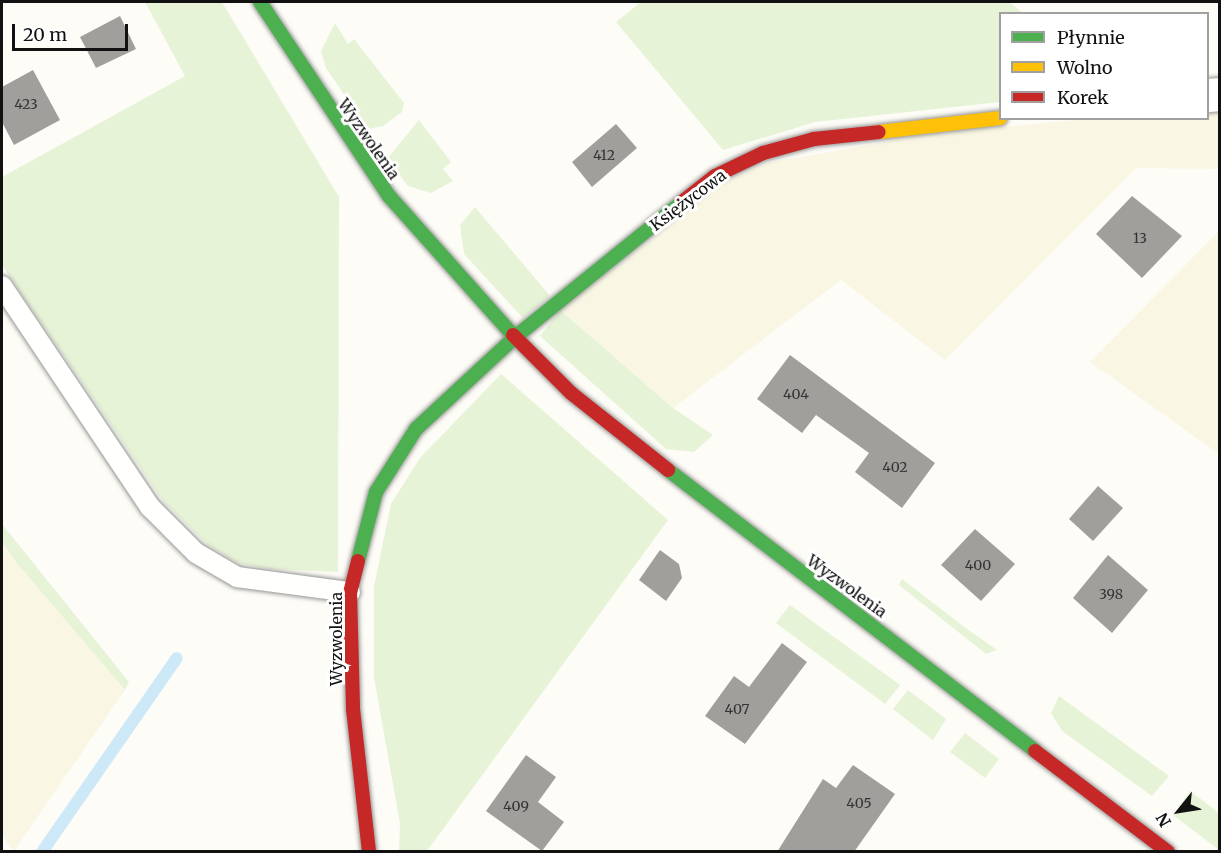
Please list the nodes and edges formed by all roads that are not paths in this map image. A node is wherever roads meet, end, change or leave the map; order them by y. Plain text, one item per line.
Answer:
1 (260, 2) edge
2 (999, 118) edge
3 (2, 286) edge
4 (514, 338) junction
5 (350, 592) junction
6 (369, 852) edge
7 (1168, 852) edge

1 - 4 street, Wyzwolenia
2 - 4 street, Księżycowa
3 - 5 lane
4 - 5 street, Wyzwolenia
4 - 7 street, Wyzwolenia
5 - 6 street, Wyzwolenia

